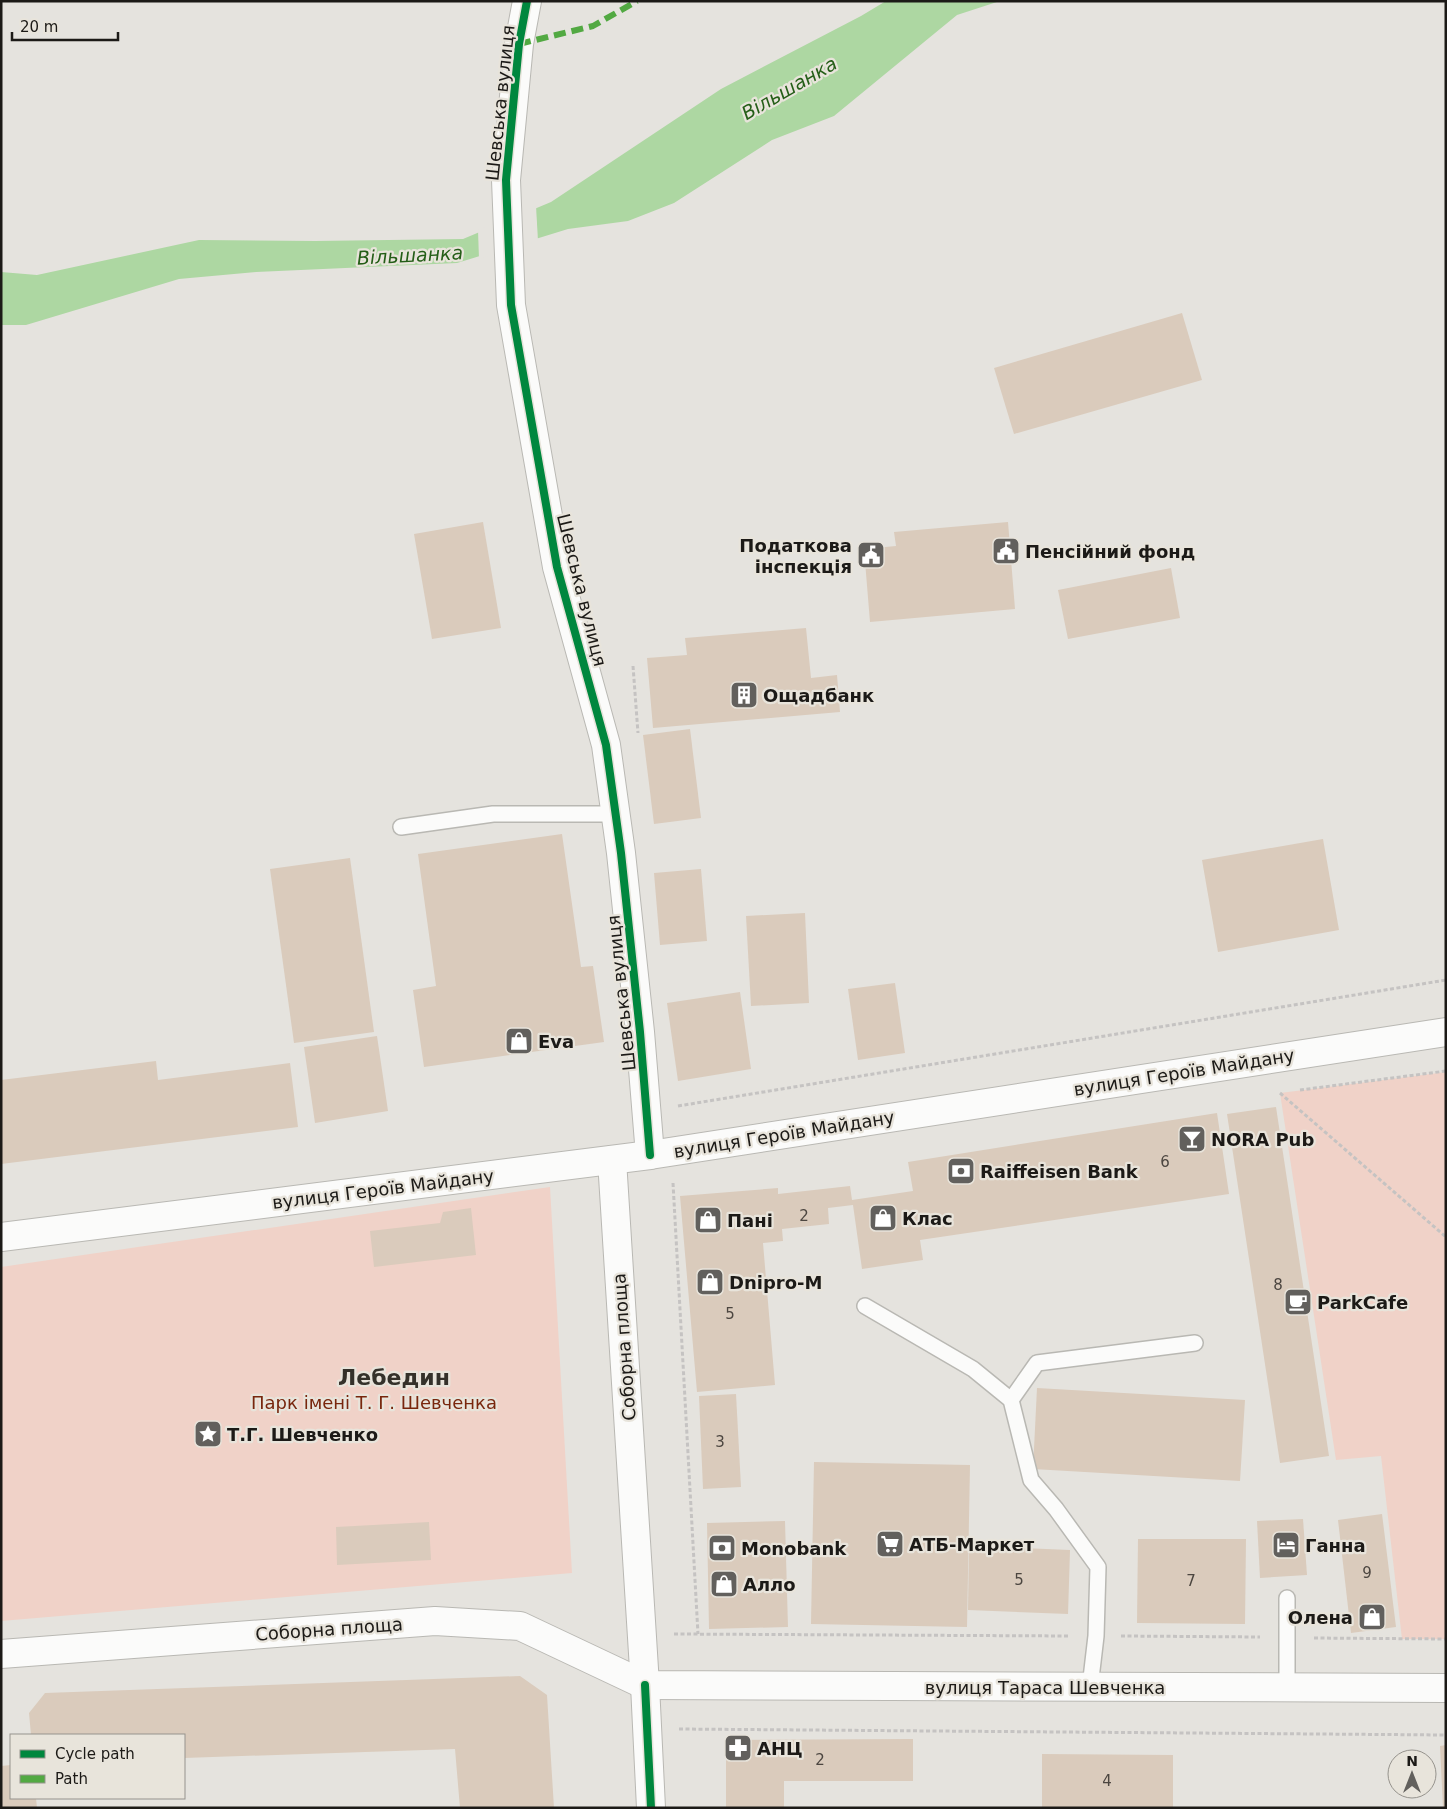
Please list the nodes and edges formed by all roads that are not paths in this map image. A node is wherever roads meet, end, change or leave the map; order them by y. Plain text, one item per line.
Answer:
1 (526, 1) edge
2 (616, 814) junction
3 (401, 827) dead end
4 (1446, 1032) edge
5 (661, 1154) junction
6 (612, 1160) junction
7 (1, 1237) edge
8 (865, 1306) dead end
9 (1195, 1343) dead end
10 (1011, 1400) junction
11 (1287, 1598) dead end
12 (1, 1654) edge
13 (645, 1685) junction
14 (1090, 1687) junction
15 (1287, 1688) junction
16 (1446, 1688) edge
17 (651, 1808) edge

1 - 2 main road, Шевська вулиця
2 - 3 lane
2 - 5 main road, Шевська вулиця
4 - 5 main road, вулиця Героїв Майдану
5 - 6 main road, вулиця Героїв Майдану
6 - 7 main road, вулиця Героїв Майдану
6 - 13 main road, Соборна площа
8 - 10 lane
9 - 10 lane
10 - 14 lane
11 - 15 lane
12 - 13 main road, Соборна площа
13 - 14 main road, вулиця Тараса Шевченка
13 - 17 main road, Соборна площа
14 - 15 main road, вулиця Тараса Шевченка
15 - 16 main road, вулиця Тараса Шевченка

